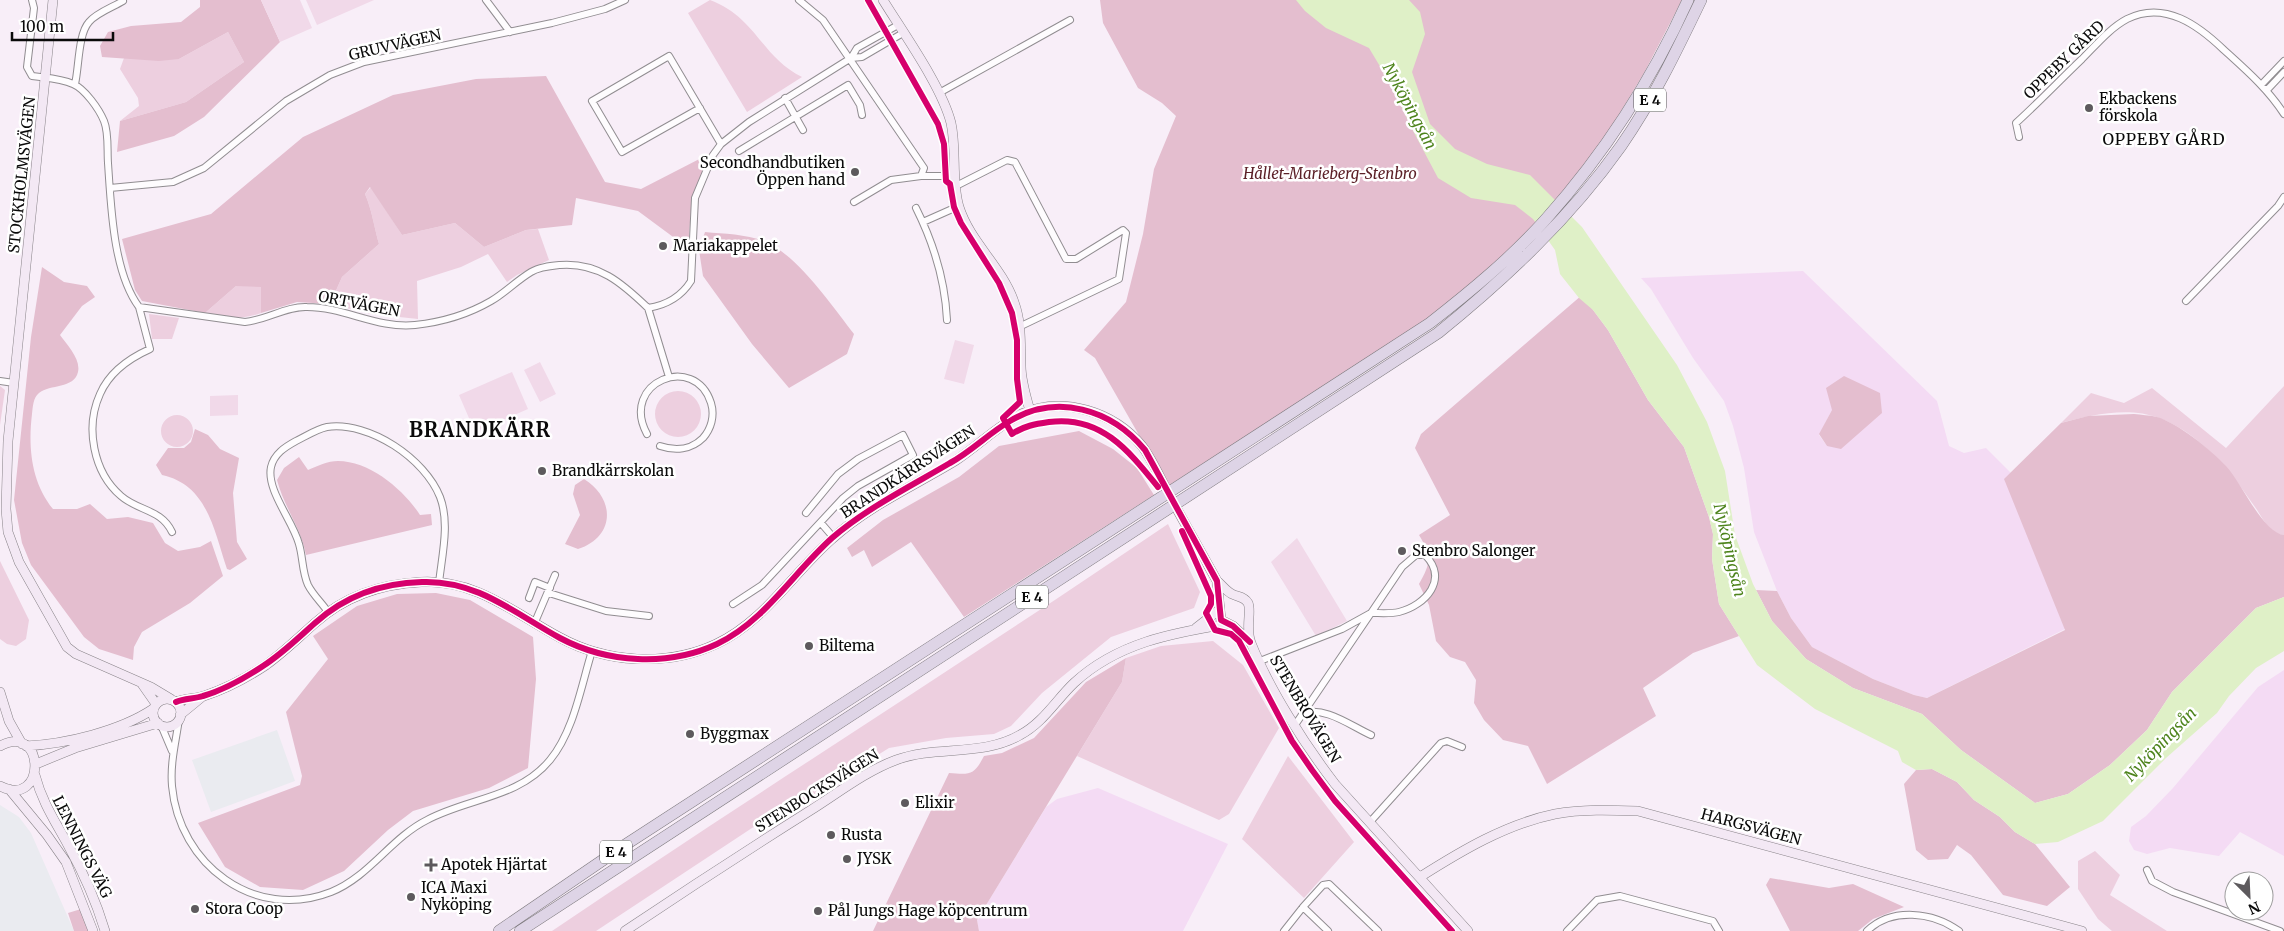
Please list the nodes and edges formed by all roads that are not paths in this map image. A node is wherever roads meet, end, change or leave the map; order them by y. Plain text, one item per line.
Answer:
1 (32, 0) edge
2 (53, 0) edge
3 (486, 0) edge
4 (626, 0) edge
5 (799, 0) edge
6 (883, 0) edge
7 (1688, 0) edge
8 (1701, 0) edge
9 (123, 1) dead end
10 (1070, 20) dead end
11 (898, 24) junction
12 (510, 32) junction
13 (904, 34) junction
14 (851, 58) junction
15 (2284, 60) edge
16 (2284, 72) edge
17 (45, 78) junction
18 (75, 84) junction
19 (2261, 85) junction
20 (2267, 90) junction
21 (939, 93) junction
22 (785, 98) junction
23 (700, 108) junction
24 (2284, 114) edge
25 (862, 115) dead end
26 (795, 116) junction
27 (803, 130) dead end
28 (2019, 137) dead end
29 (722, 144) junction
30 (739, 151) dead end
31 (921, 176) junction
32 (955, 176) junction
33 (956, 186) junction
34 (110, 188) junction
35 (2284, 197) edge
36 (854, 202) dead end
37 (959, 206) junction
38 (916, 208) dead end
39 (923, 222) junction
40 (1529, 245) junction
41 (2186, 301) dead end
42 (139, 307) junction
43 (648, 308) junction
44 (947, 320) dead end
45 (1021, 326) junction
46 (669, 377) junction
47 (0, 381) edge
48 (14, 383) junction
49 (1030, 411) junction
50 (647, 434) dead end
51 (4, 440) edge
52 (660, 446) dead end
53 (1165, 487) dead end
54 (1178, 511) dead end
55 (806, 513) dead end
56 (821, 522) junction
57 (172, 532) dead end
58 (833, 537) junction
59 (556, 575) dead end
60 (1218, 581) junction
61 (439, 583) junction
62 (550, 591) junction
63 (1234, 595) junction
64 (529, 598) dead end
65 (733, 604) dead end
66 (1220, 606) junction
67 (328, 612) junction
68 (1371, 613) junction
69 (649, 616) dead end
70 (1248, 619) junction
71 (535, 622) junction
72 (1230, 625) junction
73 (1191, 630) junction
74 (1250, 642) junction
75 (592, 651) junction
76 (1260, 661) junction
77 (142, 684) junction
78 (0, 692) edge
79 (202, 697) junction
80 (173, 701) junction
81 (155, 706) junction
82 (1302, 714) junction
83 (180, 717) junction
84 (159, 724) junction
85 (1295, 725) junction
86 (1371, 735) dead end
87 (24, 745) junction
88 (0, 746) edge
89 (1462, 746) dead end
90 (172, 751) junction
91 (36, 764) junction
92 (35, 775) junction
93 (2, 787) edge
94 (1370, 822) junction
95 (2147, 870) dead end
96 (1420, 877) junction
97 (1303, 908) junction
98 (93, 931) edge
99 (106, 931) edge
100 (500, 931) edge
101 (520, 931) edge
102 (625, 931) edge
103 (1284, 931) edge
104 (1328, 931) edge
105 (1378, 931) edge
106 (1468, 931) edge
107 (1567, 931) edge
108 (1719, 931) edge
109 (1867, 931) edge
110 (1959, 931) edge
111 (2082, 931) edge
112 (2280, 931) edge

1 - 17 street
2 - 17 street, STOCKHOLMSVÄGEN
3 - 12 street
4 - 12 street, GRUVVÄGEN
5 - 14 street
6 - 11 street
7 - 40 highway, E 4
8 - 40 highway, E 4
9 - 18 street
10 - 21 street
11 - 13 street
11 - 14 street
12 - 34 street, GRUVVÄGEN
13 - 14 street
13 - 21 street
14 - 22 street
14 - 31 street
15 - 19 street
16 - 20 street
17 - 18 street
17 - 48 street, STOCKHOLMSVÄGEN
18 - 34 street
19 - 20 street, OPPEBY GÅRD
19 - 28 street, OPPEBY GÅRD
20 - 24 street, OPPEBY GÅRD
21 - 32 street
22 - 26 street
22 - 29 street
23 - 23 street
23 - 29 street
25 - 26 street
26 - 27 street
26 - 30 street
29 - 43 street
31 - 32 street
31 - 36 street
32 - 33 street
33 - 37 street
33 - 45 street
34 - 42 street
35 - 41 street
37 - 39 street
37 - 45 street
38 - 39 street
39 - 44 street
40 - 100 highway, E 4
40 - 101 highway, E 4
42 - 43 street, ORTVÄGEN
42 - 57 street
43 - 46 street
45 - 49 street
46 - 50 street
46 - 52 street
47 - 48 street
48 - 51 street, STOCKHOLMSVÄGEN
49 - 53 street
49 - 58 street, BRANDKÄRRSVÄGEN
51 - 77 street, STOCKHOLMSVÄGEN
54 - 60 street, STENBROVÄGEN
55 - 56 street
56 - 58 street
56 - 65 street
58 - 75 street, BRANDKÄRRSVÄGEN
59 - 62 street
60 - 63 street, STENBROVÄGEN
60 - 66 street, STENBROVÄGEN
61 - 67 street, BRANDKÄRRSVÄGEN
61 - 67 street
61 - 71 street, BRANDKÄRRSVÄGEN
62 - 64 street
62 - 69 street
62 - 71 street
63 - 66 street
63 - 70 street, STENBROVÄGEN
66 - 72 street, STENBROVÄGEN
66 - 73 street, STENBOCKSVÄGEN
67 - 79 street, BRANDKÄRRSVÄGEN
68 - 68 street
68 - 76 street
68 - 82 street
70 - 72 street
70 - 74 street, STENBROVÄGEN
71 - 75 street, BRANDKÄRRSVÄGEN
72 - 73 street, STENBOCKSVÄGEN
72 - 74 street, STENBROVÄGEN
73 - 102 street, STENBOCKSVÄGEN
74 - 76 street, STENBROVÄGEN
75 - 90 street
76 - 85 street, STENBROVÄGEN
77 - 80 street
77 - 81 street
78 - 87 street
79 - 80 street, BRANDKÄRRSVÄGEN
79 - 83 street, BRANDKÄRRSVÄGEN
80 - 81 street
80 - 83 street
81 - 84 street
81 - 87 street
82 - 85 street
82 - 86 street
83 - 84 street
83 - 90 street
84 - 90 street
84 - 91 street
85 - 94 street, STENBROVÄGEN
87 - 88 street
87 - 91 street
89 - 94 street
91 - 92 street
92 - 93 street
92 - 99 street, LENNINGS VÄG
93 - 98 street, LENNINGS VÄG
94 - 96 street, STENBROVÄGEN
95 - 112 street
96 - 106 street, STENBROVÄGEN
96 - 111 street, HARGSVÄGEN
97 - 103 street
97 - 104 street
97 - 105 street
107 - 108 street
109 - 110 street

